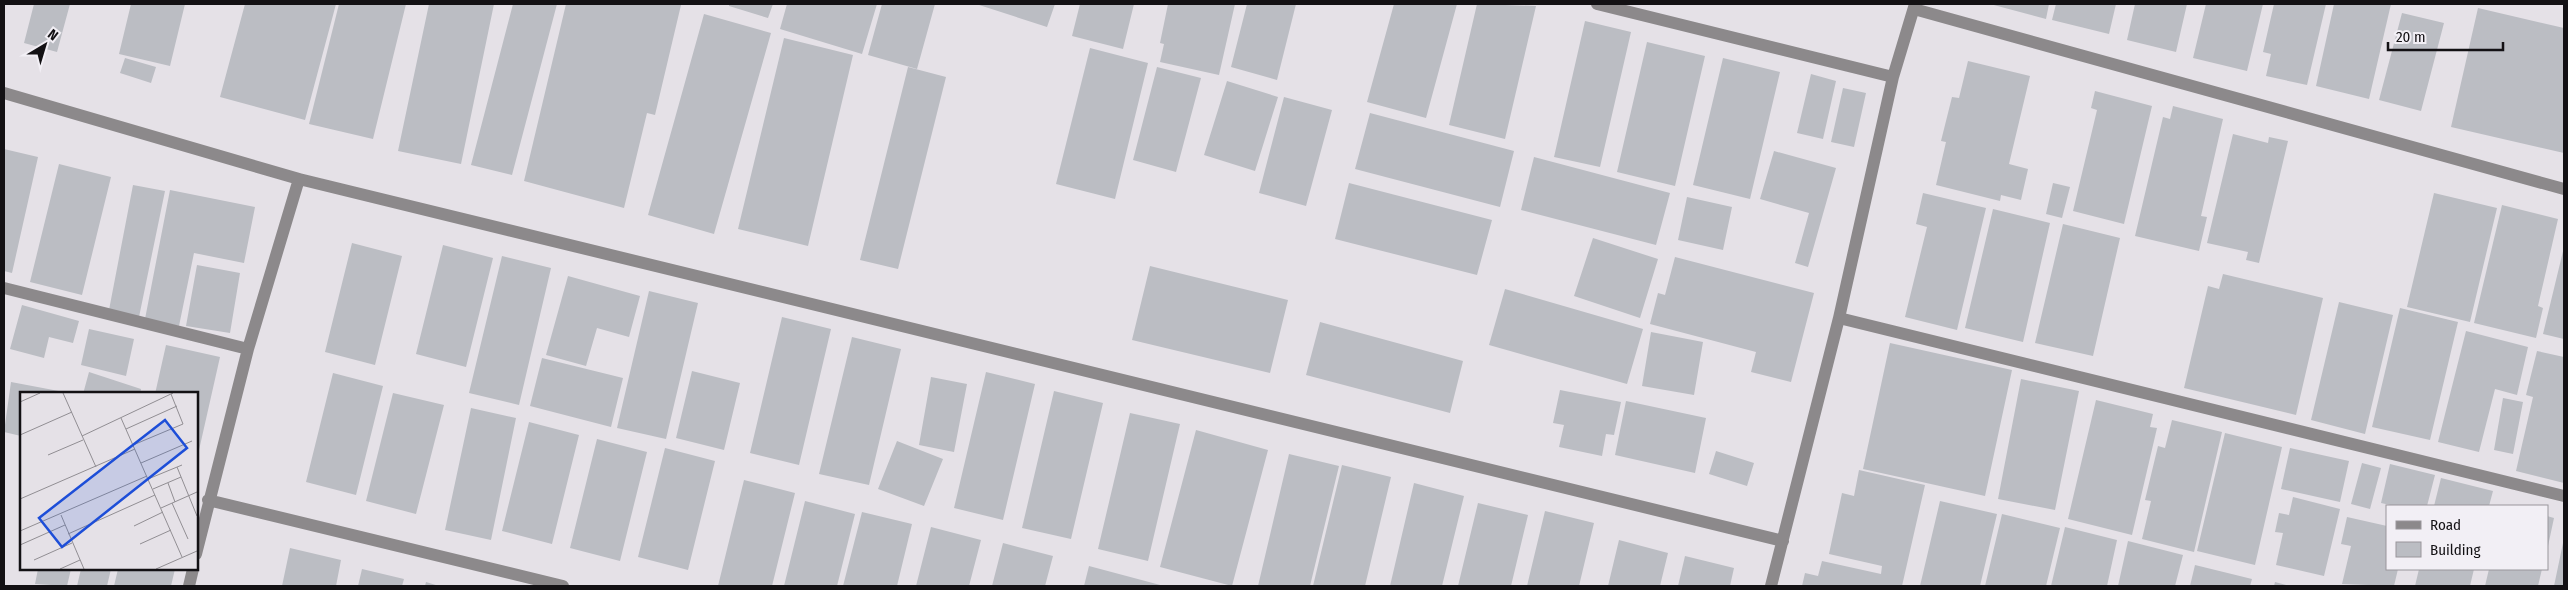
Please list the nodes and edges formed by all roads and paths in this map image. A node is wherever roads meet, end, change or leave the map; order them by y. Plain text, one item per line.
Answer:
1 (1597, 4) edge
2 (1914, 7) edge
3 (1893, 77) junction
4 (4, 93) edge
5 (299, 179) junction
6 (2564, 189) edge
7 (4, 288) edge
8 (1839, 318) junction
9 (248, 349) junction
10 (2564, 496) edge
11 (208, 500) junction
12 (1783, 541) junction
13 (198, 545) edge
14 (193, 570) edge
15 (189, 586) edge
16 (563, 586) edge
17 (1771, 586) edge

1 - 3 street
2 - 3 street
2 - 6 street
3 - 8 street
4 - 5 street
5 - 9 street
5 - 12 street
7 - 9 street
8 - 10 street
8 - 12 street
9 - 11 street
11 - 13 street
11 - 16 street
12 - 17 street
14 - 15 street

